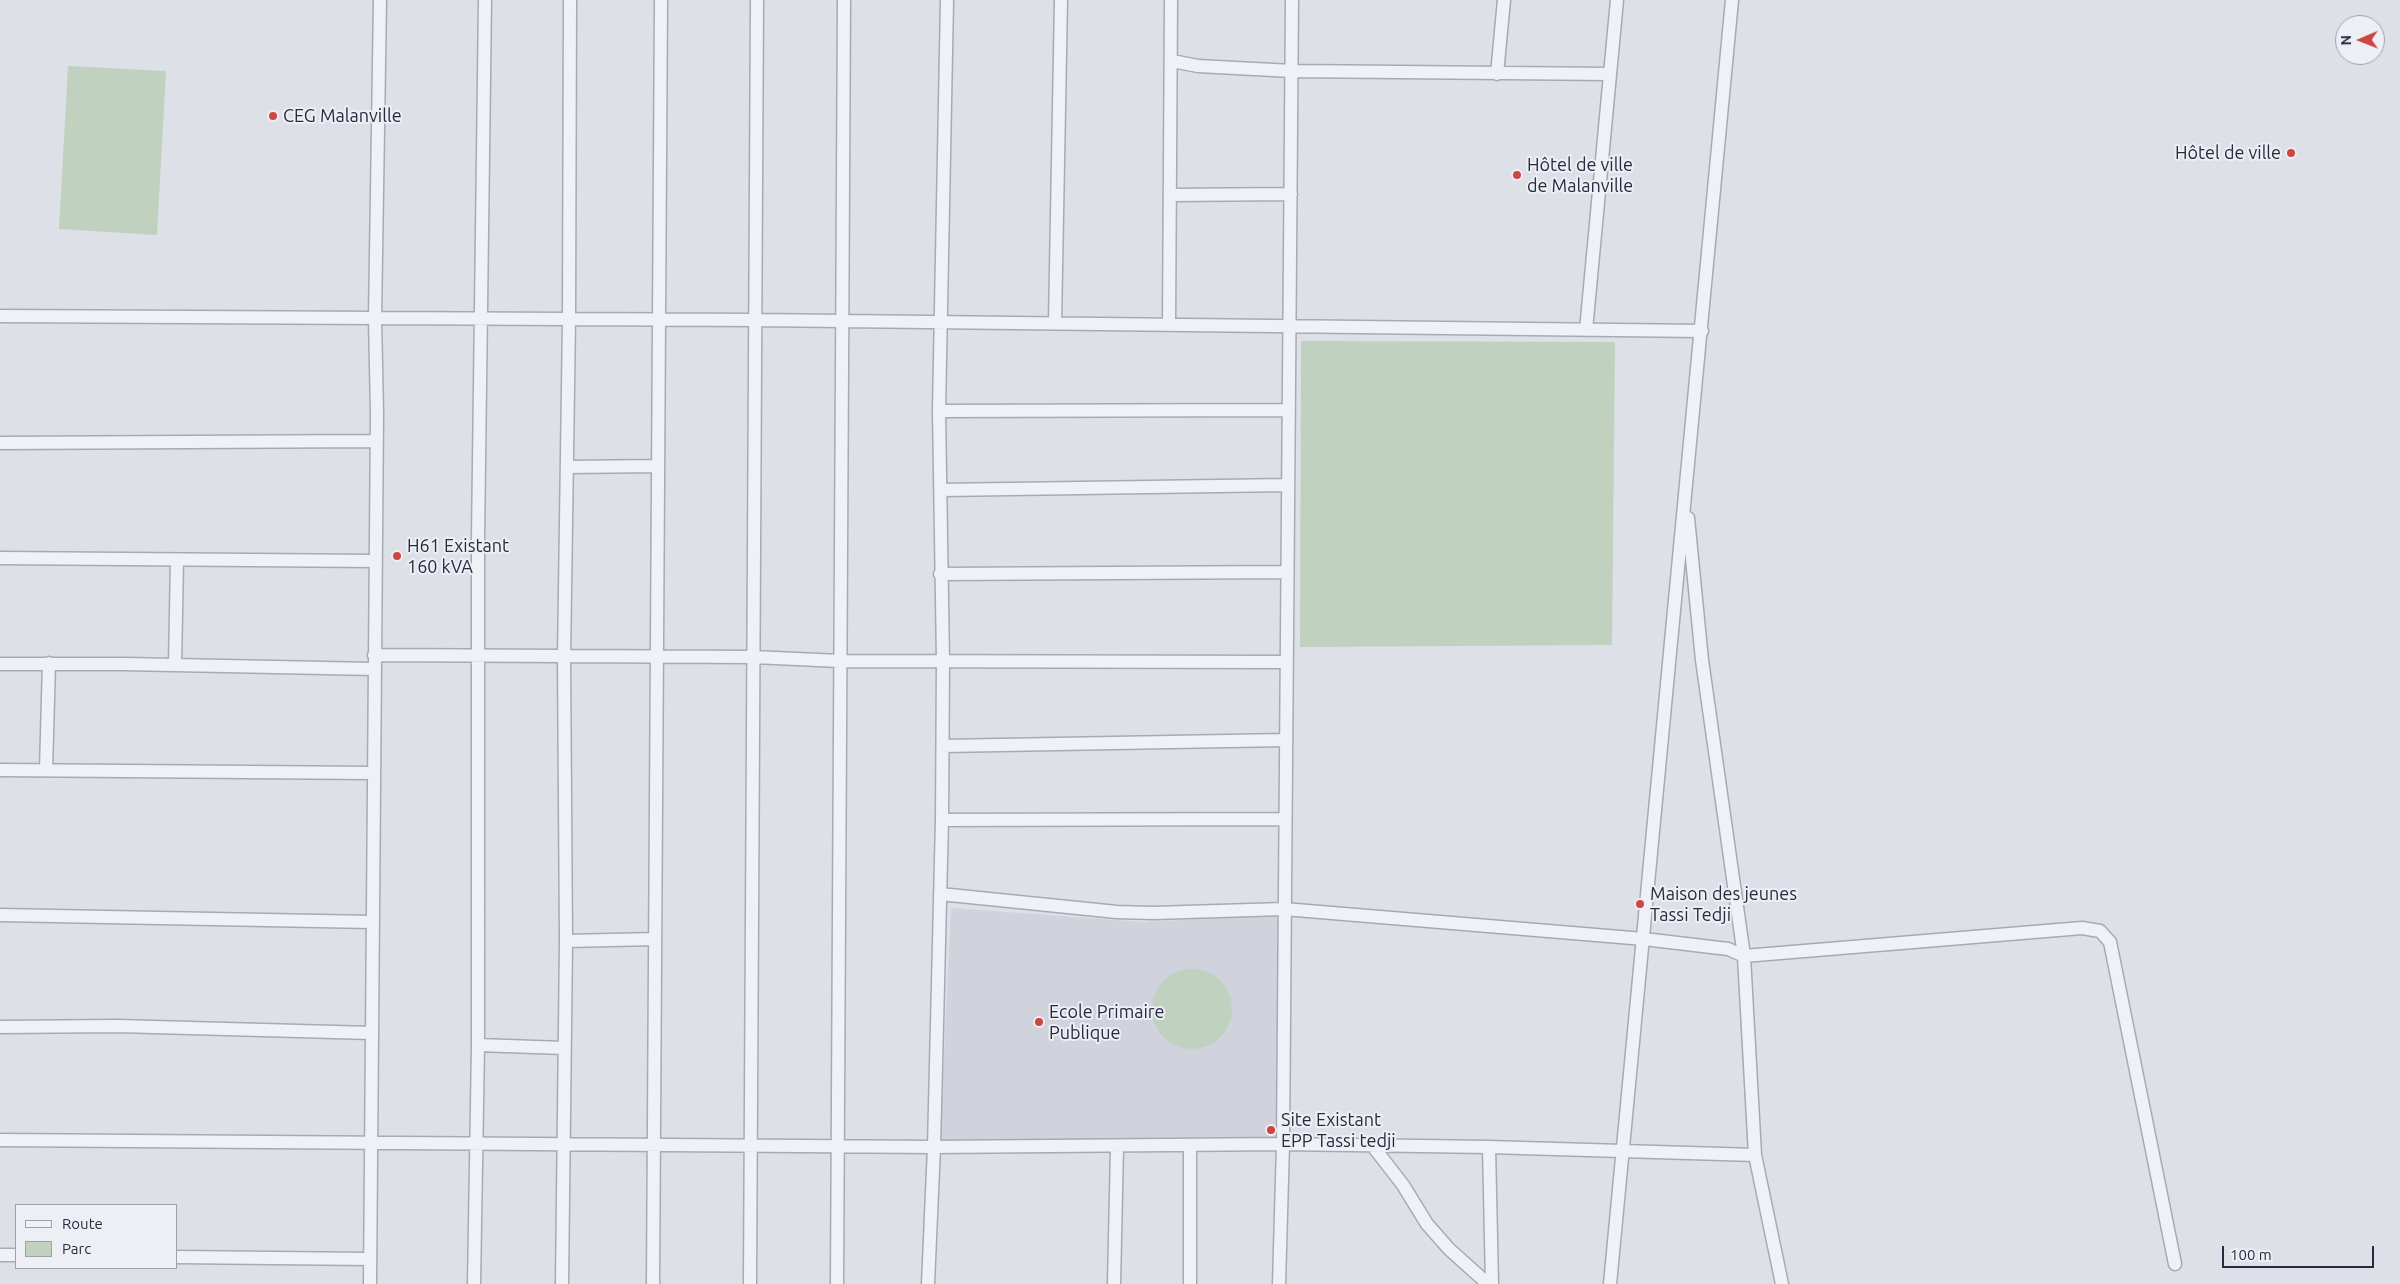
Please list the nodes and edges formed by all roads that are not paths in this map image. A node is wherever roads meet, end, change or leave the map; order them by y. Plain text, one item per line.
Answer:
1 (380, 0) edge
2 (485, 0) edge
3 (570, 0) edge
4 (661, 0) edge
5 (757, 0) edge
6 (844, 0) edge
7 (947, 0) edge
8 (1060, 0) edge
9 (1171, 0) edge
10 (1292, 0) edge
11 (1504, 0) edge
12 (1617, 0) edge
13 (1732, 0) edge
14 (1172, 61) junction
15 (1292, 71) junction
16 (1497, 74) junction
17 (1610, 74) junction
18 (1291, 194) junction
19 (1171, 195) junction
20 (0, 316) edge
21 (375, 318) junction
22 (481, 319) junction
23 (569, 320) junction
24 (660, 320) junction
25 (756, 320) junction
26 (840, 322) junction
27 (940, 322) junction
28 (1056, 323) junction
29 (1170, 324) junction
30 (1290, 325) junction
31 (1586, 330) junction
32 (1702, 332) junction
33 (1288, 410) junction
34 (940, 411) junction
35 (376, 441) junction
36 (0, 443) edge
37 (658, 466) junction
38 (567, 467) junction
39 (1288, 485) junction
40 (1685, 488) junction
41 (941, 490) junction
42 (0, 558) edge
43 (177, 560) junction
44 (375, 561) junction
45 (1287, 572) junction
46 (940, 574) junction
47 (374, 655) junction
48 (480, 656) junction
49 (564, 658) junction
50 (657, 658) junction
51 (753, 658) junction
52 (840, 661) junction
53 (943, 661) junction
54 (1286, 662) junction
55 (49, 663) junction
56 (0, 664) edge
57 (175, 665) junction
58 (374, 669) junction
59 (1285, 740) junction
60 (943, 746) junction
61 (0, 770) edge
62 (46, 770) junction
63 (373, 773) junction
64 (1284, 819) junction
65 (942, 820) junction
66 (940, 894) junction
67 (1284, 909) junction
68 (0, 915) edge
69 (372, 922) junction
70 (655, 939) junction
71 (1644, 939) junction
72 (566, 941) junction
73 (1744, 956) junction
74 (0, 1027) edge
75 (370, 1033) junction
76 (478, 1045) junction
77 (564, 1048) junction
78 (0, 1140) edge
79 (369, 1143) junction
80 (475, 1144) junction
81 (564, 1144) junction
82 (1283, 1144) junction
83 (654, 1145) junction
84 (1372, 1145) junction
85 (750, 1146) junction
86 (839, 1146) junction
87 (1190, 1146) junction
88 (934, 1147) junction
89 (1117, 1147) junction
90 (1489, 1147) junction
91 (1622, 1151) junction
92 (1755, 1155) junction
93 (0, 1255) edge
94 (15, 1255) edge
95 (178, 1257) edge
96 (370, 1259) junction
97 (2175, 1264) dead end
98 (370, 1284) edge
99 (474, 1284) edge
100 (562, 1284) edge
101 (653, 1284) edge
102 (750, 1284) edge
103 (837, 1284) edge
104 (928, 1284) edge
105 (1114, 1284) edge
106 (1190, 1284) edge
107 (1279, 1284) edge
108 (1488, 1284) edge
109 (1492, 1284) edge
110 (1610, 1284) edge
111 (1782, 1284) edge

1 - 21 street
2 - 22 street
3 - 23 street
4 - 24 street
5 - 25 street
6 - 26 street
7 - 27 street
8 - 28 street
9 - 14 street
10 - 15 street
11 - 16 street
12 - 17 street
13 - 32 street
14 - 15 street
14 - 19 street
15 - 16 street
15 - 18 street
16 - 17 street
17 - 31 street
18 - 19 street
18 - 30 street
19 - 29 street
20 - 21 street
21 - 22 street
21 - 35 street
22 - 23 street
22 - 48 street
23 - 24 street
23 - 38 street
24 - 25 street
24 - 37 street
25 - 26 street
25 - 51 street
26 - 27 street
26 - 52 street
27 - 28 street
27 - 34 street
28 - 29 street
29 - 30 street
30 - 31 street
30 - 33 street
31 - 32 street
32 - 40 street
33 - 34 street
33 - 39 street
34 - 41 street
35 - 36 street
35 - 44 street
37 - 38 street
37 - 50 street
38 - 49 street
39 - 41 street
39 - 45 street
40 - 71 street
40 - 73 street
41 - 46 street
42 - 43 street
43 - 44 street
43 - 57 street
44 - 47 street
45 - 46 street
45 - 54 street
46 - 53 street
47 - 48 street
47 - 58 street
48 - 49 street
48 - 76 street
49 - 50 street
49 - 72 street
50 - 51 street
50 - 70 street
51 - 52 street
51 - 85 street
52 - 53 street
52 - 86 street
53 - 54 street
53 - 60 street
54 - 59 street
55 - 56 street
55 - 57 street
55 - 62 street
57 - 58 street
58 - 63 street
59 - 60 street
59 - 64 street
60 - 65 street
61 - 62 street
62 - 63 street
63 - 69 street
64 - 65 street
64 - 67 street
65 - 66 street
66 - 67 street
66 - 88 street
67 - 71 street
67 - 82 street
68 - 69 street
69 - 75 street
70 - 72 street
70 - 83 street
71 - 73 street
71 - 91 street
72 - 77 street
73 - 92 street
73 - 97 street
74 - 75 street
75 - 79 street
76 - 77 street
76 - 80 street
77 - 81 street
78 - 79 street
79 - 80 street
79 - 96 street
80 - 81 street
80 - 99 street
81 - 83 street
81 - 100 street
82 - 84 street
82 - 87 street
82 - 107 street
83 - 85 street
83 - 101 street
84 - 90 street
84 - 108 street
85 - 86 street
85 - 102 street
86 - 88 street
86 - 103 street
87 - 89 street
87 - 106 street
88 - 89 street
88 - 104 street
89 - 105 street
90 - 91 street
90 - 109 street
91 - 92 street
91 - 110 street
92 - 111 street
93 - 94 street
95 - 96 street
96 - 98 street

